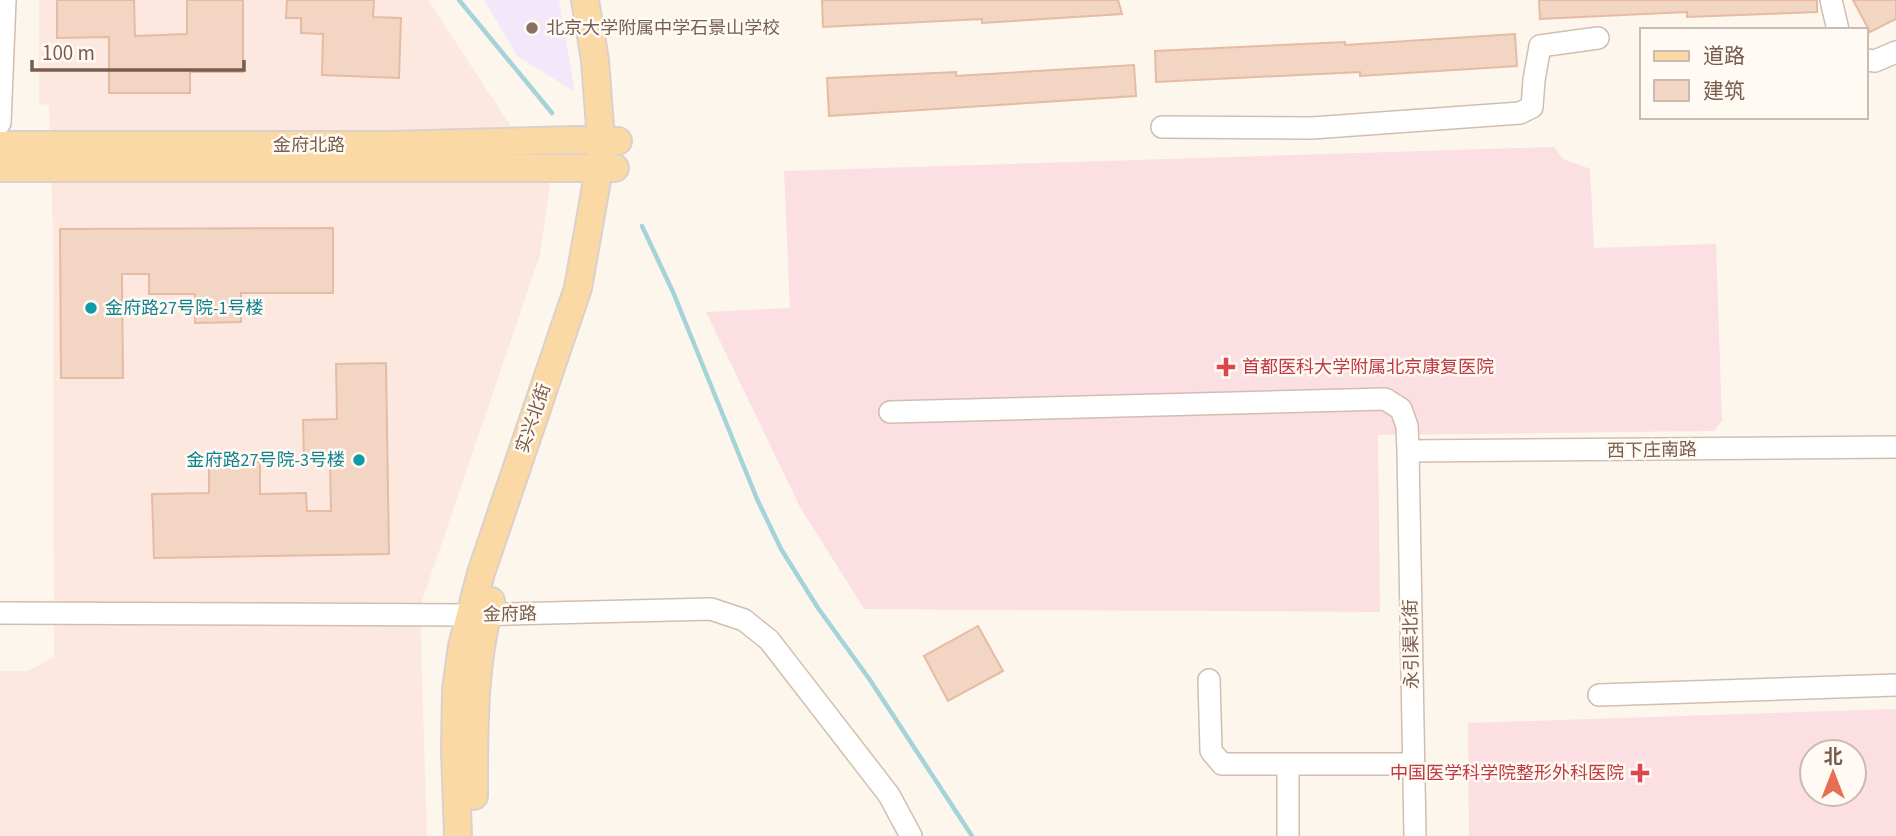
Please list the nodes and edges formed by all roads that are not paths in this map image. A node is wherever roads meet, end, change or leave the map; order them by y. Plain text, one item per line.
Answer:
1 (5, 0) edge
2 (585, 0) edge
3 (602, 0) edge
4 (1831, 0) edge
5 (1838, 28) edge
6 (1598, 38) dead end
7 (1896, 52) edge
8 (1868, 60) edge
9 (0, 123) edge
10 (1162, 127) dead end
11 (609, 141) junction
12 (0, 145) edge
13 (0, 168) edge
14 (607, 168) junction
15 (890, 412) dead end
16 (1896, 447) edge
17 (1408, 452) junction
18 (0, 613) edge
19 (479, 614) junction
20 (1209, 680) dead end
21 (1896, 685) edge
22 (1599, 695) dead end
23 (1288, 764) junction
24 (1413, 764) junction
25 (458, 836) edge
26 (474, 836) edge
27 (911, 836) edge
28 (1288, 836) edge
29 (1415, 836) edge

1 - 9 street
2 - 11 main road, 实兴北街
3 - 11 main road, 实兴北街
4 - 5 street
6 - 10 street
7 - 8 street
11 - 12 main road, 金府北路
11 - 14 main road, 实兴北街
13 - 14 main road, 金府北路
14 - 19 main road, 实兴北街
15 - 17 street, 永引渠北街
16 - 17 street, 西下庄南路
17 - 24 street, 永引渠北街
18 - 19 street, 金府路
19 - 25 main road, 实兴北街
19 - 26 main road, 实兴北街
19 - 27 street, 金府路
20 - 23 street
21 - 22 street
23 - 24 street
23 - 28 street
24 - 29 street, 永引渠北街

